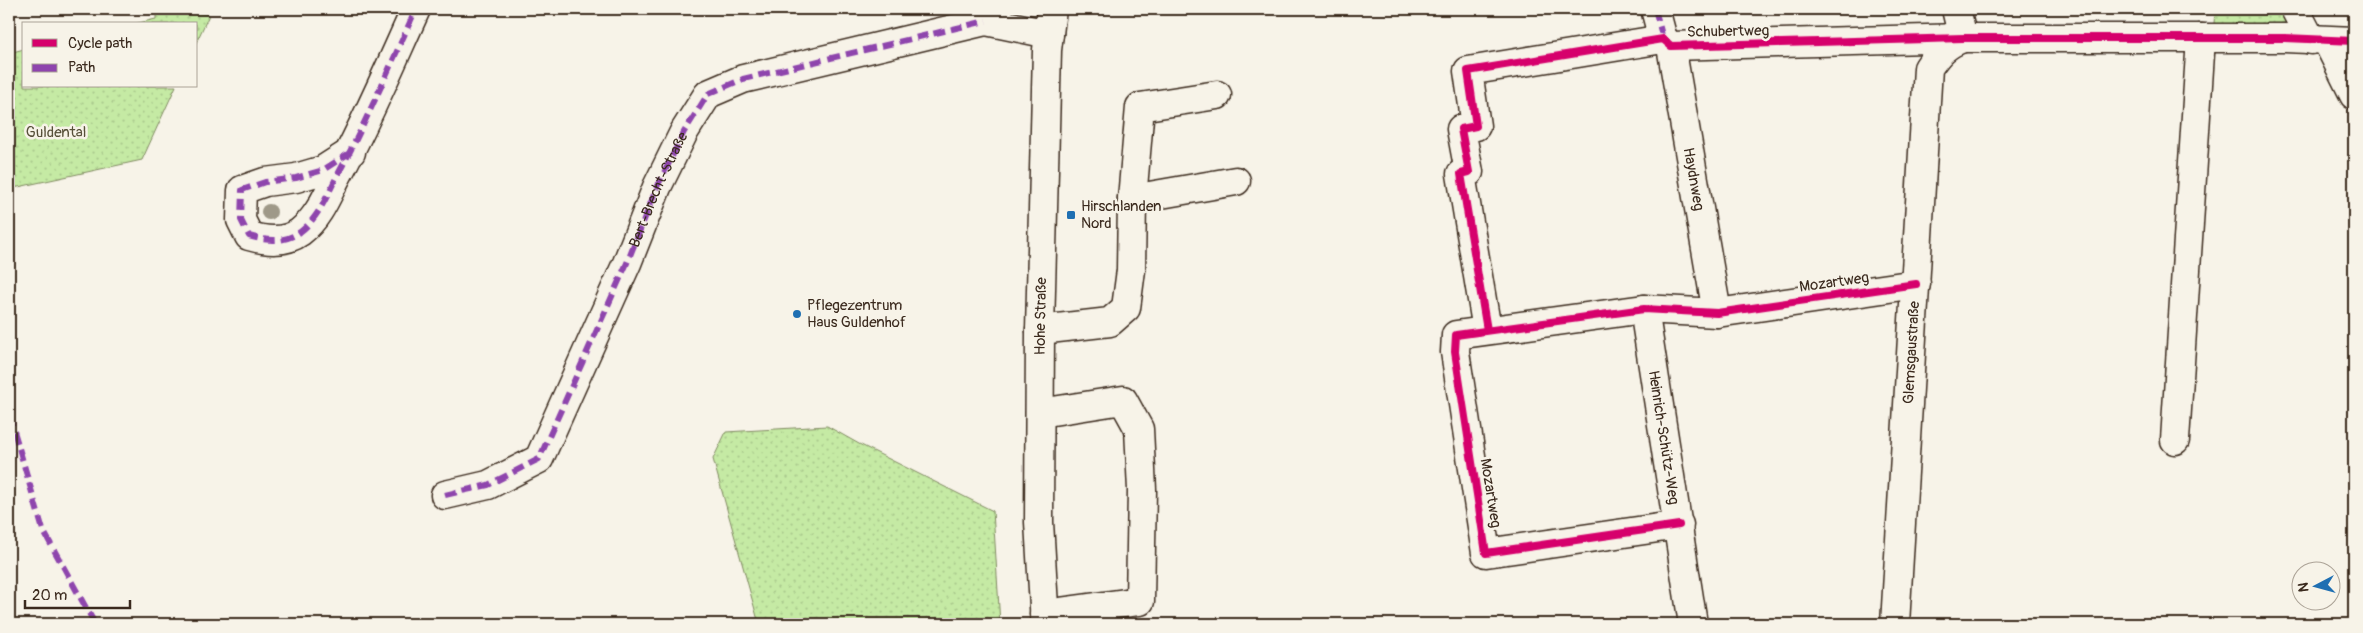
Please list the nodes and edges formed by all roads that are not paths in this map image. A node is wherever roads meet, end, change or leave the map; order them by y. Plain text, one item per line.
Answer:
1 (416, 9) edge
2 (1655, 9) edge
3 (1956, 9) edge
4 (2296, 9) edge
5 (984, 15) edge
6 (1050, 21) edge
7 (1963, 38) junction
8 (2201, 38) junction
9 (2319, 40) junction
10 (2354, 41) edge
11 (1667, 43) junction
12 (1217, 94) dead end
13 (2354, 95) edge
14 (350, 152) dead end
15 (1236, 181) dead end
16 (1132, 199) junction
17 (1916, 284) junction
18 (1644, 309) junction
19 (1717, 313) junction
20 (1040, 330) junction
21 (1487, 330) junction
22 (1040, 413) junction
23 (2175, 440) dead end
24 (446, 495) dead end
25 (1679, 525) junction
26 (1045, 619) edge
27 (1693, 624) edge
28 (1895, 624) edge

1 - 14 street
2 - 11 street, Haydnweg
3 - 7 street
4 - 9 street
5 - 6 street
5 - 24 street, Bert-Brecht-Straße
6 - 20 street, Hohe Straße
7 - 8 street, Schubertweg
7 - 11 street, Schubertweg
7 - 17 street, Glemsgaustraße
8 - 9 street, Schubertweg
8 - 23 street
9 - 10 street, Schubertweg
9 - 13 street
11 - 19 street, Haydnweg
11 - 21 street, Schubertweg
12 - 16 street
15 - 16 street
16 - 20 street
17 - 19 street, Mozartweg
17 - 28 street, Glemsgaustraße
18 - 19 street, Mozartweg
18 - 21 street, Mozartweg
18 - 25 street, Heinrich-Schütz-Weg
20 - 22 street, Hohe Straße
21 - 25 street, Mozartweg
22 - 26 street, Hohe Straße
22 - 26 street
25 - 27 street, Heinrich-Schütz-Weg

